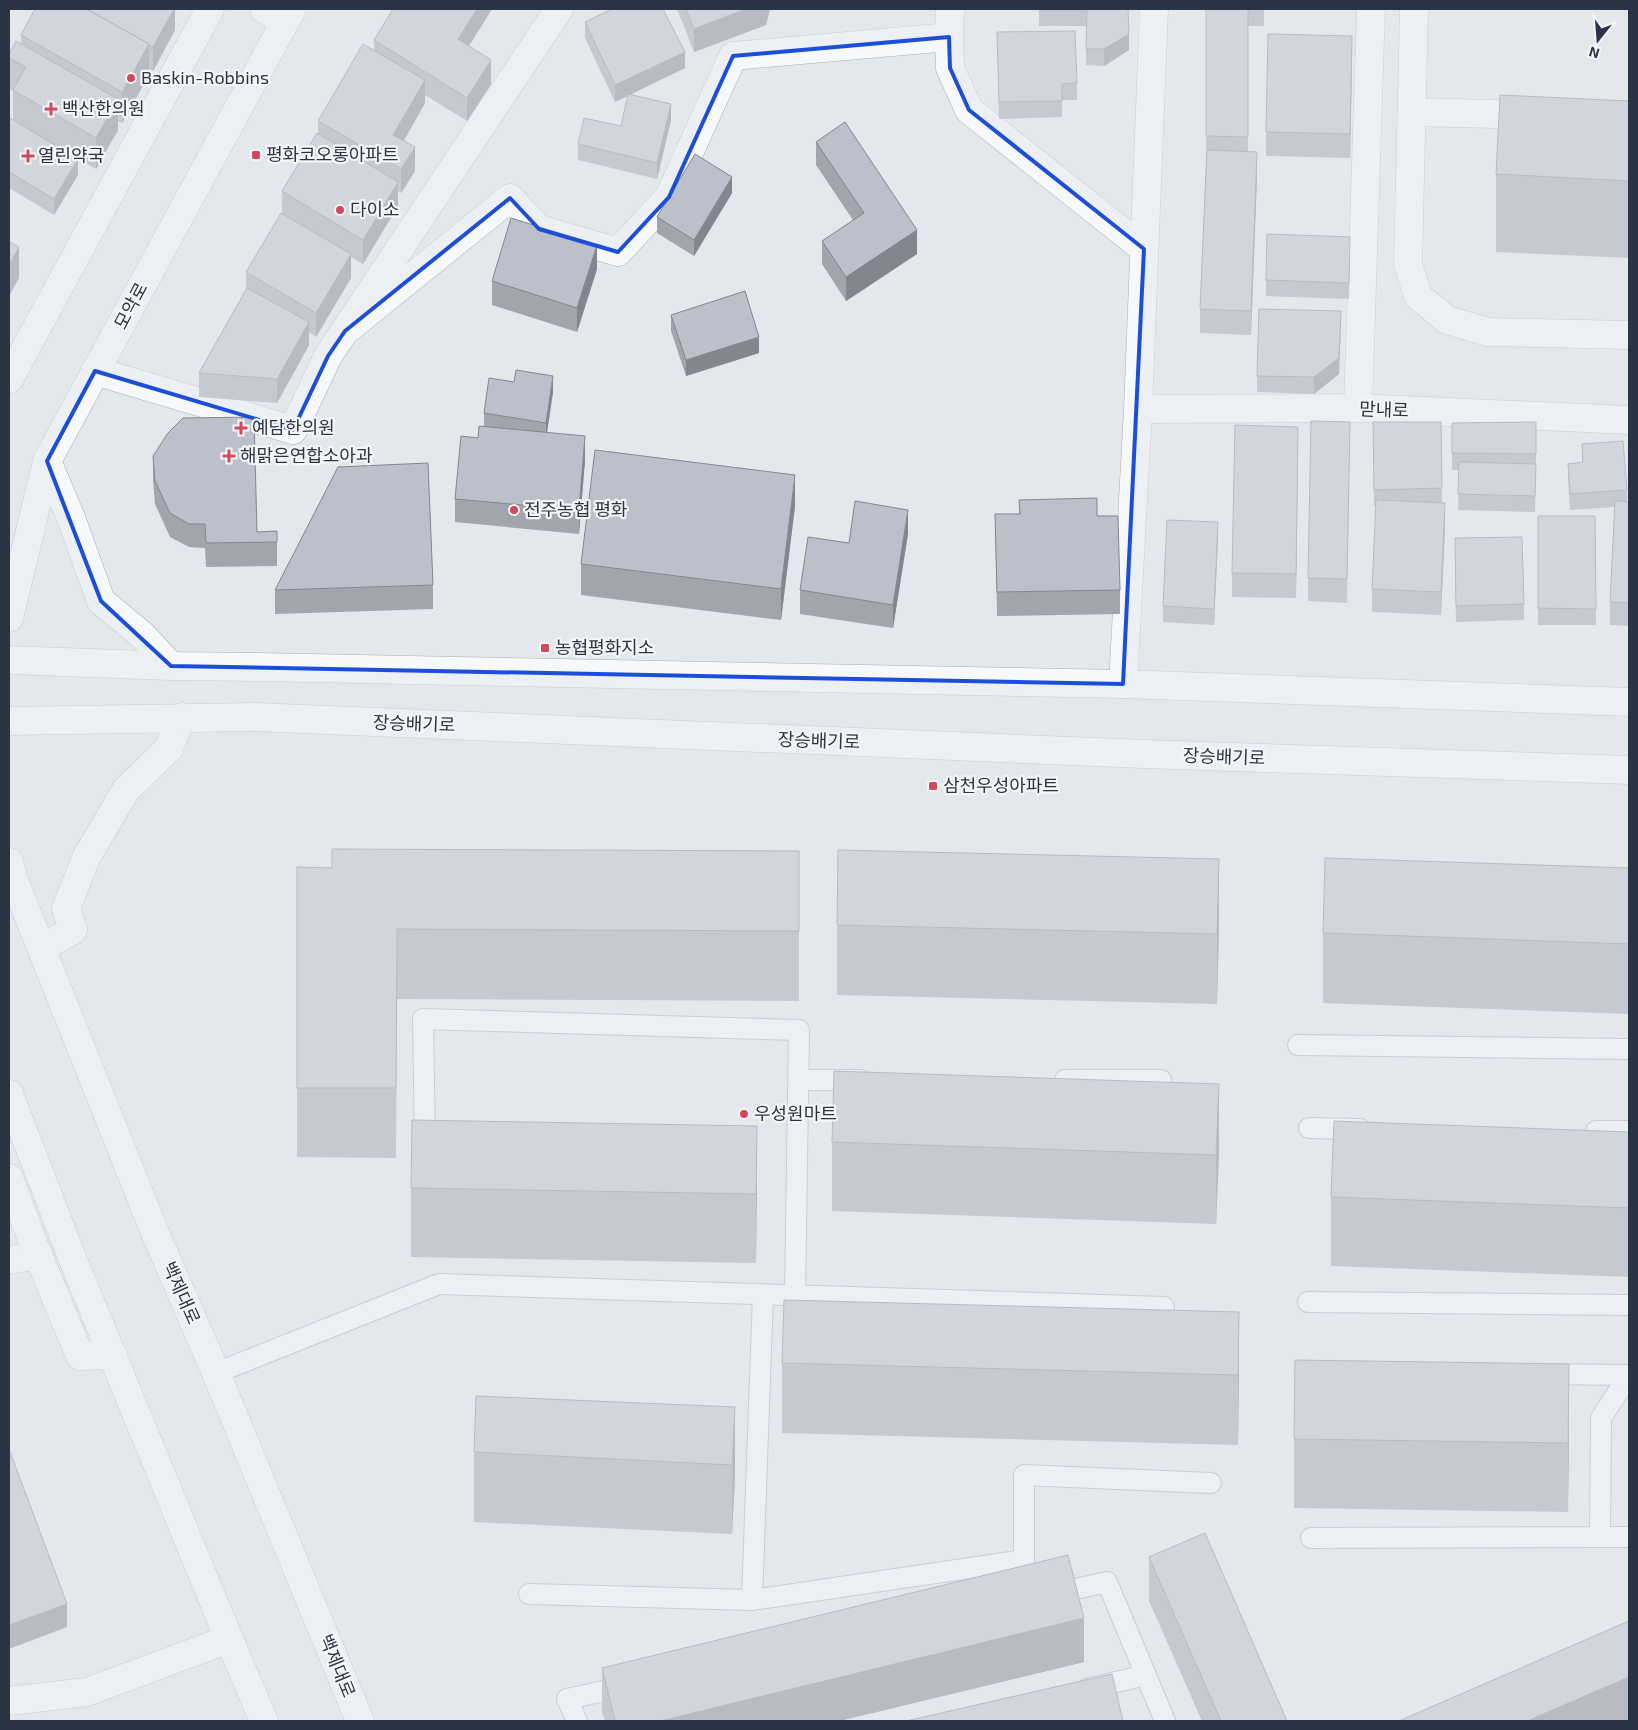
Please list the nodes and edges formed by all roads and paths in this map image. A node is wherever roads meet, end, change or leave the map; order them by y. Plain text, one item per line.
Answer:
1 (210, 9) edge
2 (559, 9) edge
3 (950, 9) edge
4 (1154, 9) edge
5 (1372, 9) edge
6 (1414, 9) edge
7 (280, 13) edge
8 (949, 37) junction
9 (1412, 112) junction
10 (1560, 116) edge
11 (1144, 249) junction
12 (345, 330) junction
13 (1629, 335) edge
14 (95, 371) junction
15 (9, 379) edge
16 (1358, 408) junction
17 (1138, 409) junction
18 (1629, 420) edge
19 (48, 461) junction
20 (9, 618) edge
21 (9, 660) edge
22 (172, 666) junction
23 (1123, 684) junction
24 (1629, 702) edge
25 (182, 717) junction
26 (9, 721) edge
27 (1629, 770) edge
28 (9, 862) edge
29 (42, 948) junction
30 (1298, 1045) dead end
31 (1629, 1050) edge
32 (798, 1080) junction
33 (876, 1080) edge
34 (1043, 1080) edge
35 (1161, 1080) edge
36 (9, 1094) edge
37 (1309, 1128) dead end
38 (1377, 1129) edge
39 (1581, 1131) edge
40 (1629, 1131) edge
41 (444, 1145) edge
42 (9, 1178) edge
43 (39, 1255) junction
44 (9, 1260) edge
45 (763, 1295) junction
46 (795, 1296) junction
47 (1308, 1302) dead end
48 (1629, 1305) edge
49 (1164, 1308) edge
50 (113, 1354) junction
51 (216, 1374) junction
52 (1521, 1374) edge
53 (1629, 1375) edge
54 (1212, 1483) dead end
55 (1600, 1537) junction
56 (1629, 1537) edge
57 (1311, 1538) dead end
58 (529, 1594) dead end
59 (1030, 1599) edge
60 (752, 1600) junction
61 (228, 1639) junction
62 (1146, 1675) junction
63 (644, 1682) edge
64 (1070, 1693) edge
65 (9, 1701) edge
66 (264, 1721) edge
67 (360, 1721) edge
68 (577, 1721) edge
69 (1165, 1721) edge

1 - 15 street
2 - 12 street
3 - 8 street
4 - 11 street
5 - 16 street
6 - 9 street
7 - 14 street, 모악로
8 - 11 street
8 - 12 street
9 - 10 street
9 - 13 street
11 - 17 street
12 - 14 street
14 - 19 street, 모악로
16 - 17 street, 맏내로
16 - 18 street, 맏내로
17 - 23 street
19 - 20 street, 모악로
19 - 22 street
21 - 22 street
22 - 23 street
23 - 24 street
25 - 26 street, 장승배기로
25 - 27 street, 장승배기로
25 - 29 street
28 - 29 street, 백제대로
29 - 51 street, 백제대로
30 - 31 lane
32 - 33 lane
32 - 41 lane
32 - 46 lane
34 - 35 lane
36 - 50 street
37 - 38 lane
39 - 40 lane
42 - 43 street
43 - 44 street
43 - 50 street
45 - 46 lane
45 - 51 lane
45 - 60 lane
46 - 49 lane
47 - 48 lane
50 - 61 street
51 - 67 street, 백제대로
52 - 53 lane
53 - 55 lane
54 - 60 lane
55 - 56 lane
55 - 57 lane
58 - 60 lane
59 - 62 lane
61 - 65 street
61 - 66 street
62 - 64 lane
62 - 69 lane
63 - 68 lane

